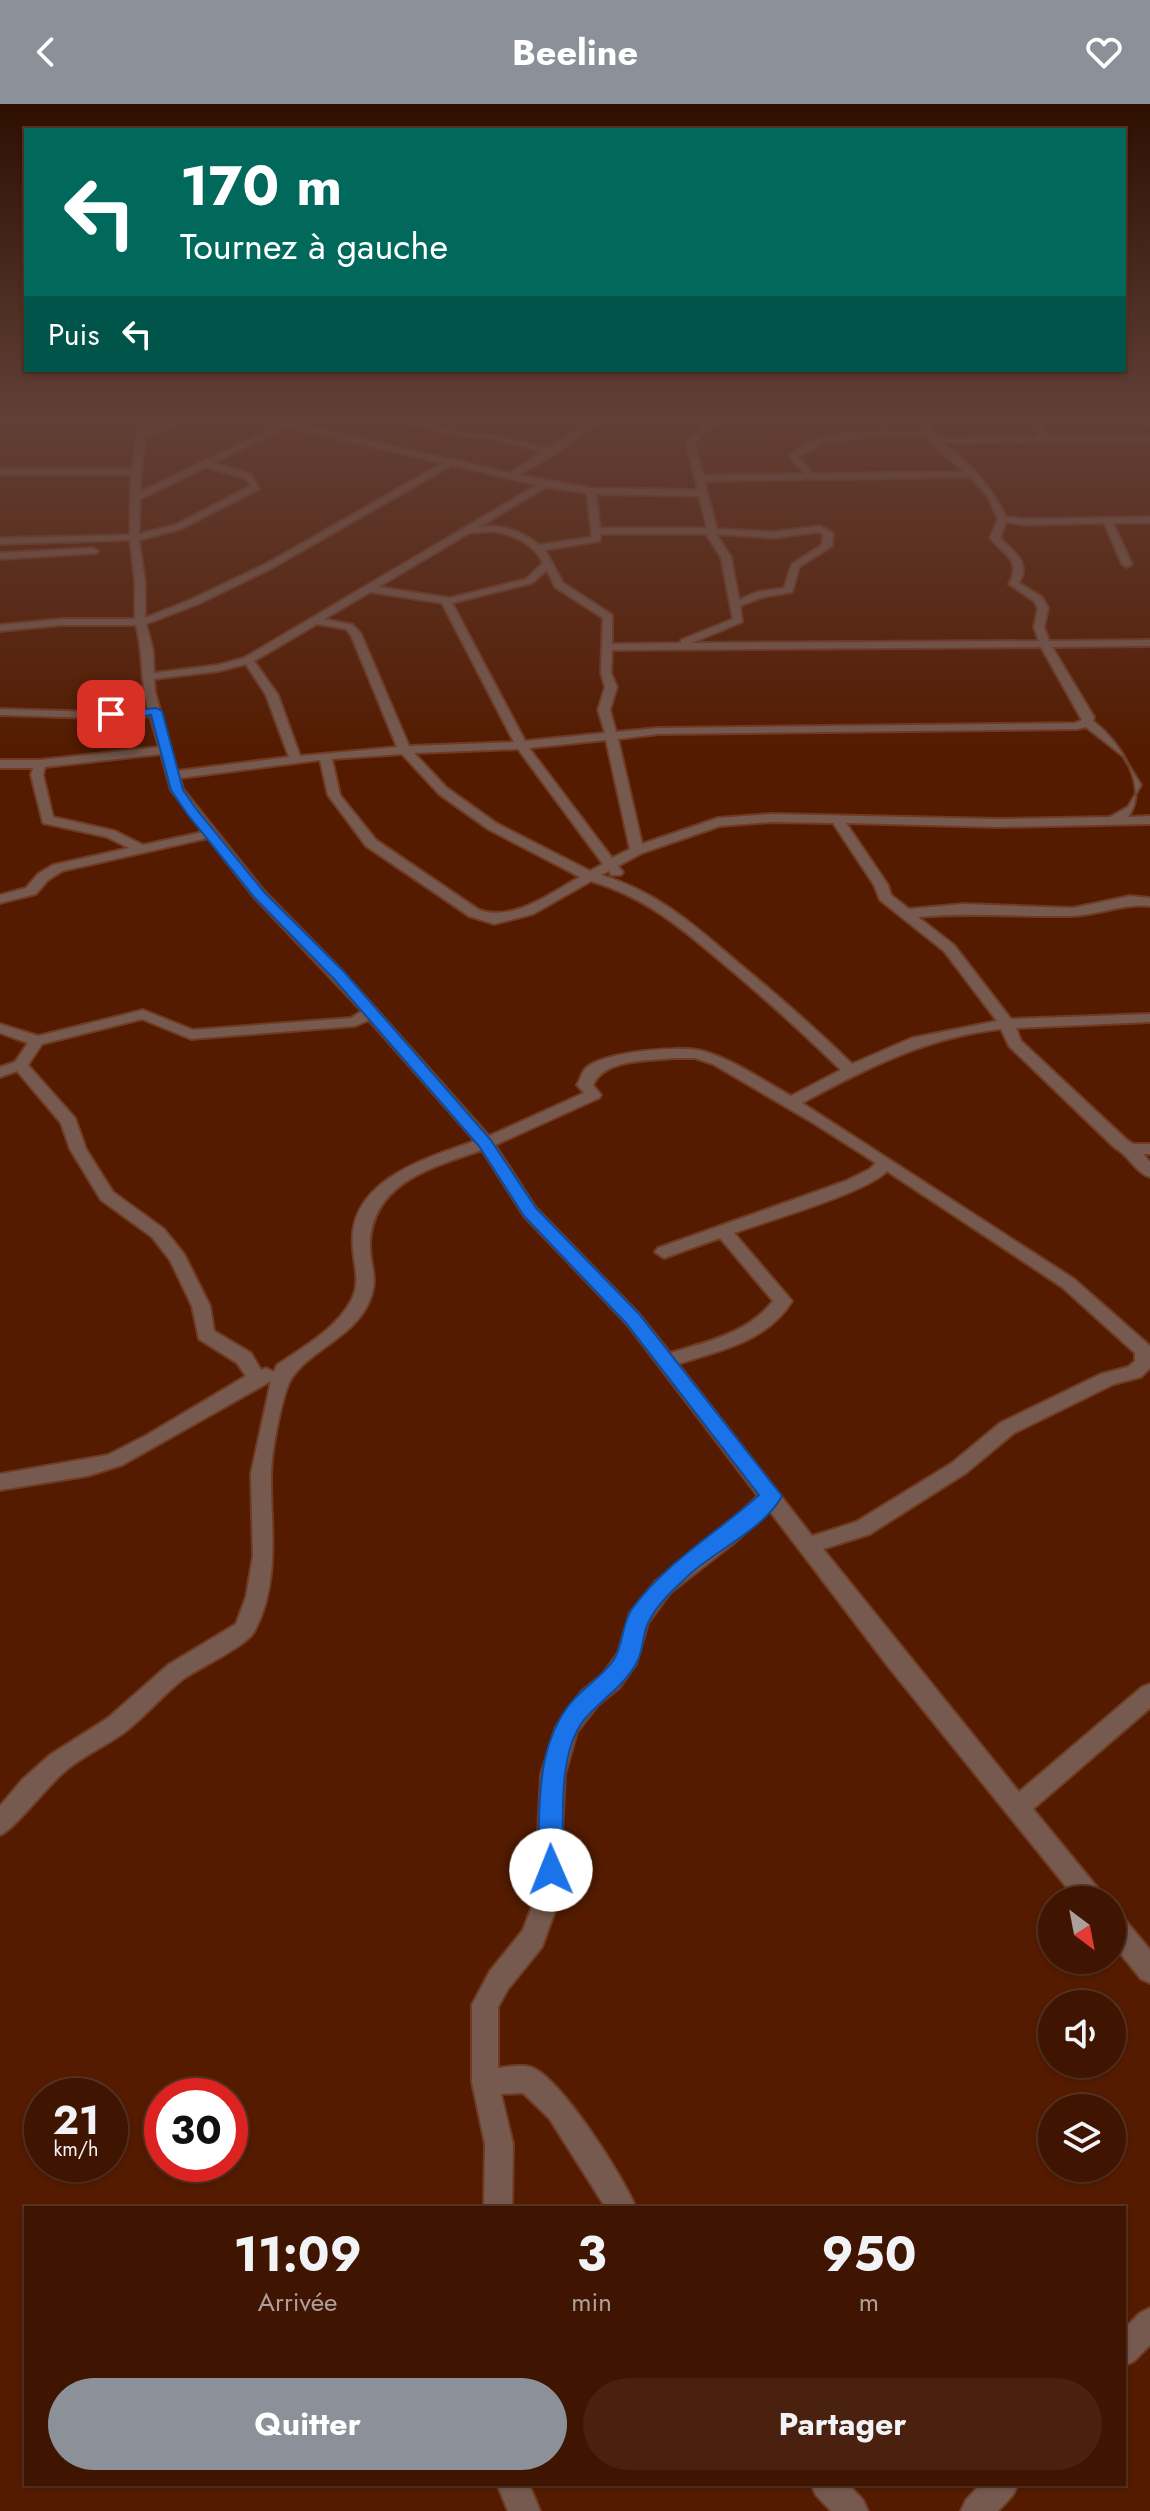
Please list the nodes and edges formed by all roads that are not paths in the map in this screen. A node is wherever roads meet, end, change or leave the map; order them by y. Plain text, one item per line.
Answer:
1 (136, 529) edge
2 (172, 529) edge
3 (336, 529) edge
4 (471, 529) edge
5 (500, 529) edge
6 (505, 529) edge
7 (712, 529) edge
8 (817, 529) edge
9 (821, 529) edge
10 (999, 529) edge
11 (1111, 529) edge
12 (597, 531) joint
13 (709, 531) junction
14 (467, 532) junction
15 (13, 540) junction
16 (0, 541) edge
17 (135, 544) junction
18 (539, 548) junction
19 (3, 556) edge
20 (549, 563) junction
21 (1127, 564) dead end
22 (369, 589) junction
23 (446, 601) junction
24 (738, 604) junction
25 (738, 620) junction
26 (318, 621) junction
27 (140, 622) junction
28 (0, 628) edge
29 (1150, 643) edge
30 (1045, 644) junction
31 (748, 645) junction
32 (674, 646) junction
33 (608, 647) junction
34 (248, 660) junction
35 (148, 677) junction
36 (156, 711) junction
37 (0, 712) edge
38 (1087, 722) junction
39 (611, 734) junction
40 (521, 745) junction
41 (404, 749) junction
42 (167, 750) junction
43 (325, 756) junction
44 (296, 760) junction
45 (0, 764) edge
46 (40, 764) junction
47 (172, 775) junction
48 (1150, 820) edge
49 (838, 821) junction
50 (1113, 821) junction
51 (210, 834) junction
52 (140, 849) junction
53 (637, 850) junction
54 (609, 864) junction
55 (589, 876) junction
56 (629, 888) junction
57 (0, 899) edge
58 (1150, 902) edge
59 (904, 914) junction
60 (370, 1013) junction
61 (1150, 1018) edge
62 (1007, 1024) junction
63 (0, 1028) edge
64 (37, 1041) junction
65 (20, 1065) junction
66 (851, 1071) junction
67 (0, 1072) edge
68 (791, 1102) junction
69 (485, 1142) junction
70 (1130, 1149) junction
71 (1150, 1149) edge
72 (886, 1162) junction
73 (1150, 1172) edge
74 (723, 1231) junction
75 (664, 1252) dead end
76 (665, 1362) junction
77 (284, 1370) junction
78 (257, 1379) junction
79 (0, 1482) edge
80 (771, 1496) junction
81 (809, 1545) junction
82 (1150, 1694) edge
83 (1017, 1808) junction
84 (0, 1824) edge
85 (1081, 1886) edge
86 (1126, 1941) edge
87 (1150, 1970) edge
88 (485, 2082) junction
89 (498, 2206) edge
90 (621, 2206) edge
91 (1150, 2323) edge
92 (1126, 2349) edge
93 (514, 2486) edge
94 (829, 2486) edge
95 (1000, 2486) edge
96 (524, 2511) edge
97 (852, 2511) edge
98 (977, 2511) edge

1 - 17 street
2 - 17 street
3 - 27 street
4 - 14 street
5 - 14 street
6 - 18 street
7 - 13 street
8 - 13 street
9 - 24 street
10 - 30 street
11 - 21 street
12 - 13 street
12 - 18 street
13 - 24 street
14 - 22 street
15 - 16 street
15 - 17 street
15 - 19 street
17 - 19 street
17 - 27 street
18 - 20 street
20 - 23 street
20 - 33 street
22 - 23 street
22 - 26 street
23 - 40 street
24 - 25 street
25 - 31 street
25 - 32 street
26 - 34 street
26 - 41 street
27 - 28 street
27 - 35 street
29 - 30 street
30 - 31 street
30 - 38 street
31 - 32 street
32 - 33 street
33 - 39 street
34 - 35 street
34 - 44 street
35 - 36 street
36 - 37 street
36 - 42 street
38 - 39 street
38 - 50 street
39 - 40 street
39 - 53 street
40 - 41 street
40 - 54 street
41 - 43 street
41 - 55 street
42 - 46 street
42 - 47 street
43 - 44 street
43 - 55 street
44 - 47 street
45 - 46 street
46 - 52 street
47 - 51 street
48 - 50 street
49 - 50 street
49 - 53 street
49 - 59 street
51 - 52 street
51 - 60 street
52 - 57 street
53 - 54 street
54 - 55 street
54 - 56 street
55 - 56 street
56 - 66 street
58 - 59 street
59 - 62 street
60 - 64 street
60 - 69 street
61 - 62 street
62 - 66 street
62 - 70 street
63 - 64 street
64 - 65 street
65 - 67 street
65 - 78 street
66 - 68 street
68 - 69 street
68 - 72 street
69 - 76 street
69 - 77 street
70 - 71 street
70 - 73 street
72 - 74 street
72 - 81 street
74 - 75 street
74 - 76 street
76 - 80 street
77 - 78 street
77 - 84 street
78 - 79 street
80 - 81 street
80 - 88 street
81 - 83 street
82 - 83 street
83 - 85 street
86 - 87 street
88 - 89 street
88 - 90 street
91 - 92 street
93 - 96 street
94 - 97 street
95 - 98 street

